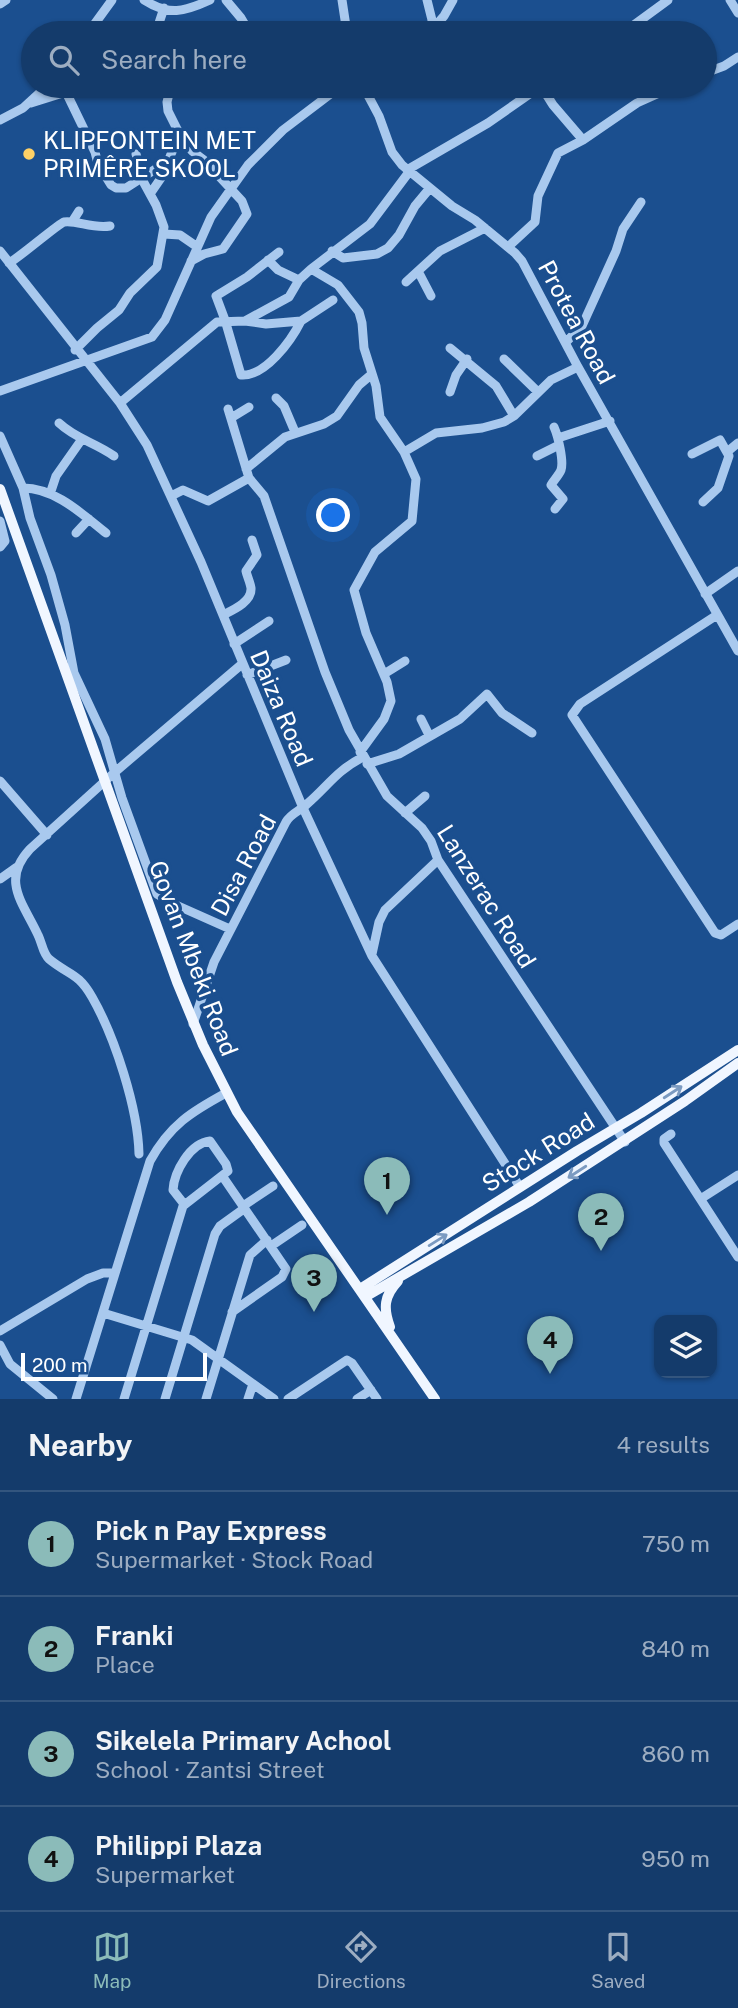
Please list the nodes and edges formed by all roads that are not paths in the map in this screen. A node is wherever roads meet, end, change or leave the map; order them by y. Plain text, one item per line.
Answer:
1 (6, 0) edge
2 (112, 0) edge
3 (144, 0) edge
4 (210, 0) edge
5 (226, 0) edge
6 (342, 0) edge
7 (427, 0) edge
8 (453, 0) edge
9 (667, 0) edge
10 (730, 0) edge
11 (0, 4) edge
12 (163, 8) junction
13 (738, 13) edge
14 (97, 21) edge
15 (159, 21) edge
16 (243, 21) edge
17 (345, 21) edge
18 (430, 21) edge
19 (440, 21) edge
20 (639, 21) edge
21 (738, 57) edge
22 (717, 69) edge
23 (34, 98) edge
24 (43, 98) edge
25 (70, 98) edge
26 (168, 98) edge
27 (318, 98) edge
28 (370, 98) edge
29 (524, 98) edge
30 (549, 98) edge
31 (648, 98) edge
32 (28, 104) junction
33 (0, 120) edge
34 (180, 134) junction
35 (583, 140) junction
36 (136, 154) dead end
37 (168, 162) junction
38 (408, 171) junction
39 (142, 178) junction
40 (430, 188) junction
41 (230, 190) junction
42 (150, 194) junction
43 (641, 202) dead end
44 (79, 211) dead end
45 (72, 222) junction
46 (110, 226) dead end
47 (485, 228) junction
48 (164, 234) junction
49 (196, 246) junction
50 (508, 247) junction
51 (0, 251) edge
52 (332, 251) junction
53 (279, 252) dead end
54 (268, 260) junction
55 (191, 261) junction
56 (9, 263) junction
57 (311, 269) junction
58 (419, 272) junction
59 (299, 281) junction
60 (406, 282) dead end
61 (431, 296) dead end
62 (333, 300) dead end
63 (273, 307) junction
64 (225, 320) junction
65 (245, 321) junction
66 (301, 321) junction
67 (278, 323) junction
68 (566, 342) junction
69 (450, 348) dead end
70 (75, 350) junction
71 (467, 359) junction
72 (504, 359) dead end
73 (84, 361) junction
74 (578, 367) junction
75 (372, 374) junction
76 (0, 391) edge
77 (450, 392) dead end
78 (538, 392) junction
79 (276, 398) dead end
80 (120, 403) junction
81 (248, 407) dead end
82 (514, 416) junction
83 (610, 421) junction
84 (59, 423) dead end
85 (554, 427) dead end
86 (295, 432) junction
87 (0, 436) edge
88 (82, 439) junction
89 (559, 441) junction
90 (738, 443) edge
91 (404, 452) junction
92 (727, 452) junction
93 (692, 454) dead end
94 (114, 456) dead end
95 (537, 456) dead end
96 (248, 473) junction
97 (55, 476) junction
98 (23, 488) junction
99 (34, 488) junction
100 (0, 489) edge
101 (50, 494) junction
102 (172, 496) junction
103 (703, 502) dead end
104 (555, 509) dead end
105 (89, 519) junction
106 (0, 521) edge
107 (2, 533) edge
108 (76, 533) dead end
109 (106, 533) dead end
110 (252, 540) dead end
111 (0, 547) edge
112 (738, 570) edge
113 (705, 594) junction
114 (223, 614) junction
115 (717, 615) junction
116 (269, 621) dead end
117 (234, 644) junction
118 (738, 651) edge
119 (286, 660) dead end
120 (405, 661) dead end
121 (242, 664) junction
122 (384, 674) junction
123 (247, 675) junction
124 (421, 719) dead end
125 (532, 733) dead end
126 (429, 735) junction
127 (363, 758) junction
128 (115, 772) junction
129 (0, 781) edge
130 (105, 781) junction
131 (425, 796) dead end
132 (303, 808) junction
133 (405, 813) junction
134 (47, 835) junction
135 (438, 860) junction
136 (18, 867) junction
137 (0, 879) edge
138 (355, 921) junction
139 (379, 922) junction
140 (738, 924) edge
141 (230, 929) junction
142 (372, 956) junction
143 (193, 1024) junction
144 (738, 1049) edge
145 (738, 1063) edge
146 (226, 1093) junction
147 (615, 1128) junction
148 (671, 1134) dead end
149 (625, 1142) junction
150 (139, 1154) dead end
151 (738, 1175) edge
152 (223, 1177) junction
153 (273, 1186) dead end
154 (520, 1187) junction
155 (702, 1198) junction
156 (184, 1204) junction
157 (244, 1207) junction
158 (302, 1224) dead end
159 (269, 1243) junction
160 (738, 1257) edge
161 (410, 1269) junction
162 (115, 1273) junction
163 (362, 1293) junction
164 (232, 1312) junction
165 (103, 1313) junction
166 (0, 1319) edge
167 (13, 1322) junction
168 (147, 1325) junction
169 (0, 1331) edge
170 (184, 1337) junction
171 (394, 1339) junction
172 (0, 1345) edge
173 (217, 1358) junction
174 (253, 1384) junction
175 (371, 1390) junction
176 (53, 1399) edge
177 (76, 1399) edge
178 (124, 1399) edge
179 (165, 1399) edge
180 (205, 1399) edge
181 (248, 1399) edge
182 (274, 1399) edge
183 (288, 1399) edge
184 (357, 1399) edge
185 (377, 1399) edge
186 (435, 1399) edge

1 - 11 street
2 - 14 street
3 - 12 street
4 - 12 street
5 - 16 street
6 - 17 street
7 - 18 street
8 - 19 street
9 - 20 street
10 - 13 street
12 - 15 street
21 - 22 street
23 - 32 street
24 - 32 street
25 - 39 street
26 - 34 street
27 - 41 street
28 - 38 street, Protea Road
29 - 38 street
30 - 35 street
31 - 35 street
32 - 33 street
34 - 37 street
34 - 41 street
35 - 50 street
36 - 39 street
37 - 39 street
37 - 42 street
38 - 40 street, Protea Road
38 - 52 street
39 - 42 street
40 - 47 street, Protea Road
40 - 52 street
41 - 49 street
41 - 55 street
42 - 48 street
43 - 68 street
44 - 45 street
45 - 46 street
45 - 56 street
47 - 50 street, Protea Road
47 - 58 street
48 - 49 street
48 - 70 street
49 - 55 street
50 - 68 street, Protea Road
51 - 56 street, Daiza Road
52 - 57 street
53 - 54 street
54 - 59 street
54 - 64 street
55 - 73 street
56 - 70 street, Daiza Road
57 - 59 street
57 - 75 street
58 - 60 street
58 - 61 street
59 - 63 street
62 - 66 street
63 - 65 street
63 - 67 street
64 - 65 street
64 - 66 street
64 - 80 street
65 - 67 street
66 - 67 street
68 - 74 street, Protea Road
69 - 71 street
70 - 73 street, Daiza Road
71 - 77 street
71 - 82 street
72 - 78 street
73 - 76 street
73 - 80 street, Daiza Road
74 - 78 street
74 - 83 street, Protea Road
75 - 86 street
75 - 91 street
78 - 82 street
79 - 86 street
80 - 102 street, Daiza Road
81 - 96 street, Lanzerac Road
82 - 91 street
83 - 89 street
83 - 113 street, Protea Road
84 - 88 street
85 - 89 street
86 - 96 street
87 - 98 street
88 - 94 street
88 - 97 street
89 - 95 street
89 - 104 street
90 - 92 street
91 - 122 street
92 - 93 street
92 - 103 street
96 - 102 street
96 - 127 street, Lanzerac Road
97 - 99 street
97 - 101 street
98 - 99 street
98 - 128 street
99 - 101 street
100 - 130 main road, Govan Mbeki Road
101 - 105 street
102 - 114 street, Daiza Road
105 - 108 street
105 - 109 street
106 - 107 street
107 - 111 street
110 - 114 street
112 - 113 street
113 - 115 street, Protea Road
114 - 117 street, Daiza Road
115 - 118 street, Protea Road
115 - 140 street
116 - 117 street
117 - 121 street, Daiza Road
119 - 123 street
120 - 122 street
121 - 123 street, Daiza Road
121 - 128 street
122 - 127 street
123 - 132 street, Daiza Road
124 - 126 street
125 - 126 street
126 - 127 street
127 - 132 street, Disa Road
127 - 133 street, Lanzerac Road
128 - 130 street
128 - 141 street
129 - 134 street
130 - 134 street
130 - 143 main road, Govan Mbeki Road
131 - 133 street
132 - 138 street, Daiza Road
132 - 141 street, Disa Road
133 - 135 street, Lanzerac Road
134 - 136 street
135 - 139 street
135 - 147 street, Lanzerac Road
136 - 137 street
136 - 150 street
138 - 139 street
138 - 142 street, Daiza Road
139 - 142 street
141 - 143 street, Disa Road
142 - 154 street, Daiza Road
143 - 146 main road, Govan Mbeki Road
147 -> 144 main road, Stock Road
145 - 149 main road, Stock Road
146 - 162 street
146 - 163 main road, Govan Mbeki Road
147 - 149 street, Lanzerac Road
147 - 154 main road, Stock Road
148 - 155 street
149 -> 161 main road, Stock Road
151 - 155 street
152 - 156 street
152 - 156 street
152 - 157 street
153 - 157 street
163 -> 154 main road, Stock Road
155 - 160 street
156 - 168 street
157 - 159 street
157 - 170 street
158 - 159 street
159 - 164 street
159 - 164 street
161 - 163 main road, Stock Road
161 - 171 main road
162 - 165 street
162 - 167 street
163 - 171 main road, Govan Mbeki Road
164 - 173 street
165 - 168 street
165 - 177 street
166 - 167 street
167 - 169 street
168 - 170 street
168 - 178 street
170 - 173 street
170 - 179 street
171 - 186 main road, Govan Mbeki Road
172 - 176 street
173 - 174 street
173 - 180 street
174 - 181 street
174 - 182 street
175 - 183 street
175 - 184 street
175 - 185 street

